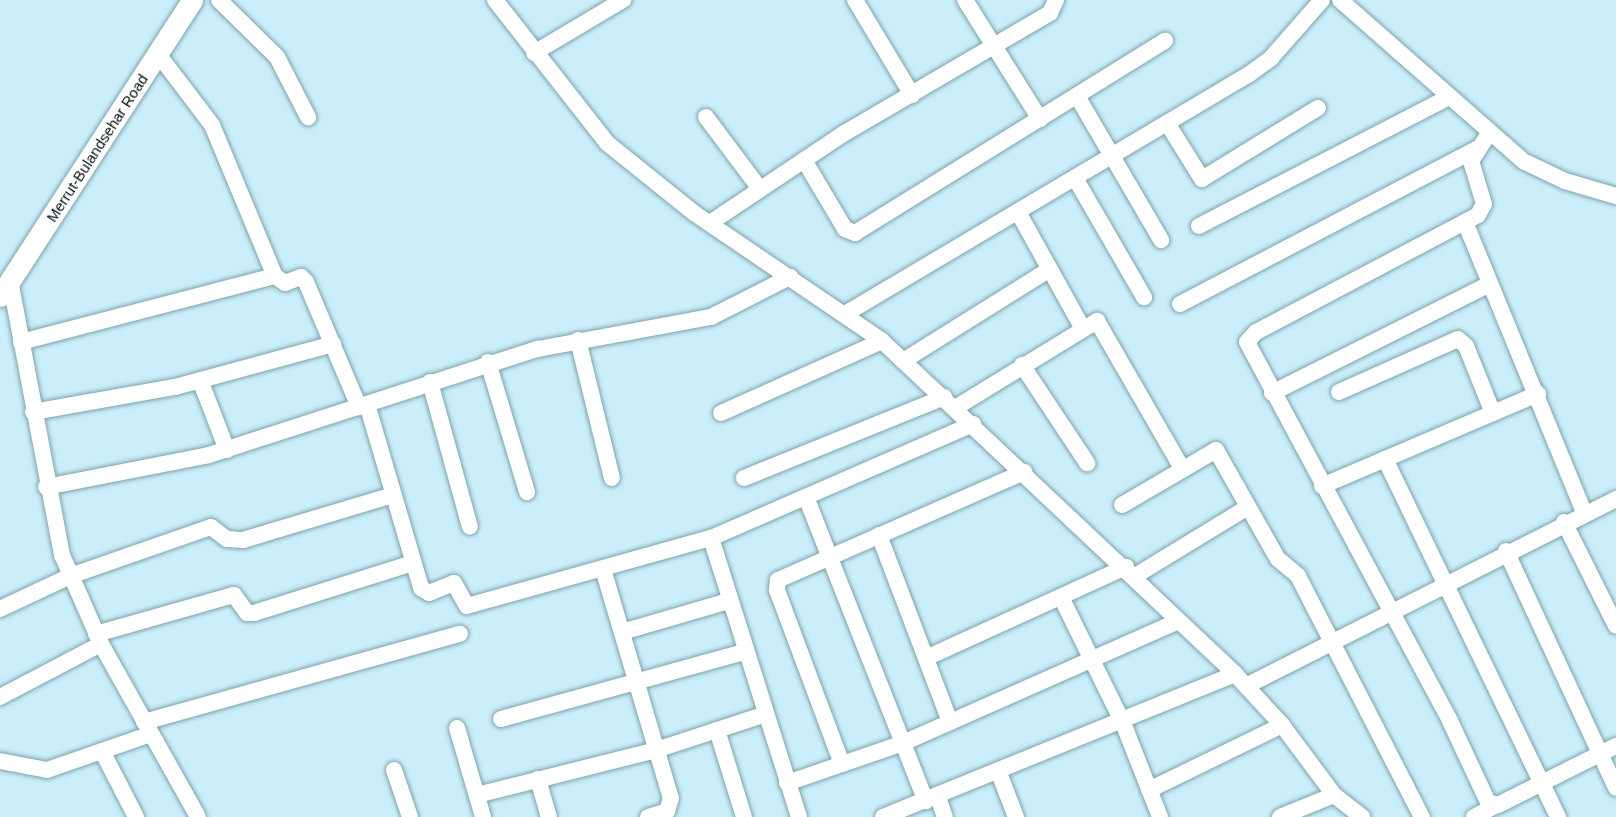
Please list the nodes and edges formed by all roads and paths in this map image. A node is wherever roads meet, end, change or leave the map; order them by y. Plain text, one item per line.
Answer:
1 (192, 0) edge
2 (219, 0) edge
3 (495, 0) edge
4 (623, 0) edge
5 (855, 0) edge
6 (965, 0) edge
7 (1056, 0) edge
8 (1322, 0) edge
9 (1342, 1) edge
10 (1165, 41) dead end
11 (993, 46) junction
12 (534, 53) junction
13 (158, 54) junction
14 (912, 95) junction
15 (1077, 96) junction
16 (1448, 98) junction
17 (1318, 108) dead end
18 (308, 117) dead end
19 (706, 117) dead end
20 (1040, 119) junction
21 (1167, 123) junction
22 (1488, 135) junction
23 (1477, 149) junction
24 (1113, 155) junction
25 (804, 160) junction
26 (1075, 178) junction
27 (760, 189) junction
28 (1616, 196) edge
29 (1018, 212) junction
30 (1465, 222) junction
31 (710, 223) junction
32 (1199, 226) dead end
33 (1161, 240) dead end
34 (1050, 270) junction
35 (275, 276) junction
36 (790, 278) junction
37 (1490, 284) junction
38 (5, 288) edge
39 (1144, 297) dead end
40 (1180, 304) dead end
41 (845, 314) junction
42 (1082, 327) junction
43 (578, 340) junction
44 (882, 341) junction
45 (21, 342) junction
46 (333, 344) junction
47 (903, 361) junction
48 (488, 362) junction
49 (1022, 365) junction
50 (200, 380) junction
51 (430, 382) junction
52 (1339, 392) dead end
53 (1272, 393) junction
54 (1538, 394) junction
55 (949, 402) junction
56 (363, 405) junction
57 (33, 412) junction
58 (721, 413) dead end
59 (1493, 413) junction
60 (974, 424) junction
61 (227, 450) junction
62 (1385, 459) junction
63 (1087, 463) dead end
64 (1182, 468) junction
65 (1024, 472) junction
66 (612, 478) dead end
67 (744, 478) dead end
68 (1322, 486) junction
69 (46, 487) junction
70 (527, 492) dead end
71 (393, 495) junction
72 (806, 497) junction
73 (1616, 499) edge
74 (1122, 505) dead end
75 (1248, 507) junction
76 (1584, 512) junction
77 (1564, 522) junction
78 (470, 527) dead end
79 (879, 535) junction
80 (711, 538) junction
81 (1506, 551) junction
82 (830, 557) junction
83 (412, 563) junction
84 (603, 569) junction
85 (1130, 572) junction
86 (70, 576) junction
87 (1447, 582) junction
88 (1061, 597) junction
89 (729, 601) junction
90 (0, 609) edge
91 (1390, 612) junction
92 (1178, 621) junction
93 (1616, 626) edge
94 (622, 632) junction
95 (459, 634) dead end
96 (98, 639) junction
97 (1331, 642) junction
98 (745, 652) junction
99 (926, 658) junction
100 (1092, 659) junction
101 (1240, 680) junction
102 (637, 685) junction
103 (0, 697) edge
104 (763, 715) junction
105 (501, 718) dead end
106 (950, 722) junction
107 (1123, 723) junction
108 (1281, 725) junction
109 (147, 728) junction
110 (457, 728) dead end
111 (717, 730) junction
112 (903, 743) junction
113 (1616, 746) edge
114 (656, 750) junction
115 (102, 751) junction
116 (1599, 753) junction
117 (0, 761) edge
118 (842, 764) junction
119 (394, 770) dead end
120 (999, 773) junction
121 (538, 779) junction
122 (1541, 782) junction
123 (787, 783) junction
124 (1616, 788) edge
125 (1149, 790) junction
126 (477, 795) junction
127 (1334, 795) junction
128 (932, 799) junction
129 (1495, 806) junction
130 (1283, 816) edge
131 (136, 817) edge
132 (198, 817) edge
133 (410, 817) edge
134 (483, 817) edge
135 (549, 817) edge
136 (648, 817) edge
137 (744, 817) edge
138 (799, 817) edge
139 (884, 817) edge
140 (945, 817) edge
141 (1016, 817) edge
142 (1160, 817) edge
143 (1362, 817) edge
144 (1422, 817) edge
145 (1474, 817) edge
146 (1558, 817) edge

1 - 13 main road, Merrut-Bulandsehar Road
2 - 18 street
3 - 12 street
4 - 12 street
5 - 14 street
6 - 11 street
7 - 11 street
8 - 21 street
9 - 16 street
10 - 15 street
11 - 14 street
11 - 20 street
12 - 31 street
13 - 35 street
13 - 38 main road, Merrut-Bulandsehar Road
14 - 25 street
15 - 20 street
15 - 24 street
16 - 22 street
16 - 32 street
17 - 21 street
19 - 27 street
20 - 25 street
21 - 24 street
22 - 23 street
22 - 28 street
23 - 30 street
23 - 40 street
24 - 26 street
24 - 33 street
25 - 27 street
26 - 29 street
26 - 39 street
27 - 31 street
29 - 34 street
29 - 41 street
30 - 37 street
30 - 53 street
31 - 36 street
34 - 42 street
34 - 47 street
35 - 45 street
35 - 46 street
36 - 41 street
36 - 43 street
37 - 53 street
37 - 54 street
38 - 45 street
41 - 44 street
42 - 49 street
42 - 64 street
43 - 48 street
43 - 66 street
44 - 47 street
44 - 58 street
45 - 57 street
46 - 50 street
46 - 56 street
47 - 55 street
48 - 51 street
48 - 70 street
49 - 55 street
49 - 63 street
50 - 57 street
50 - 61 street
51 - 56 street
51 - 78 street
52 - 59 street
53 - 68 street
54 - 59 street
54 - 76 street
55 - 60 street
55 - 67 street
56 - 61 street
56 - 71 street
57 - 69 street
59 - 62 street
60 - 65 street
60 - 72 street
61 - 69 street
62 - 68 street
62 - 87 street
64 - 74 street
64 - 75 street
65 - 79 street
65 - 85 street
68 - 91 street
69 - 86 street
71 - 83 street
71 - 86 street
72 - 80 street
72 - 82 street
73 - 76 street
75 - 85 street
75 - 97 street
76 - 77 street
77 - 81 street
77 - 93 street
79 - 82 street
79 - 99 street
80 - 84 street
80 - 89 street
81 - 87 street
81 - 116 street
82 - 112 street
82 - 118 street
83 - 84 street
83 - 96 street
84 - 94 street
85 - 88 street
85 - 92 street
86 - 90 street
86 - 96 street
87 - 91 street
87 - 122 street
88 - 99 street
88 - 100 street
89 - 94 street
89 - 98 street
91 - 97 street
91 - 129 street
92 - 100 street
92 - 101 street
94 - 102 street
95 - 109 street
96 - 103 street
96 - 109 street
97 - 101 street
97 - 144 street
98 - 102 street
98 - 104 street
99 - 106 street
100 - 106 street
100 - 107 street
101 - 107 street
101 - 108 street
102 - 105 street
102 - 114 street
104 - 111 street
104 - 123 street
106 - 112 street
107 - 120 street
107 - 125 street
108 - 125 street
108 - 127 street
109 - 115 street
109 - 132 street
110 - 126 street
111 - 114 street
111 - 137 street
112 - 118 street
112 - 128 street
113 - 116 street
114 - 121 street
114 - 136 street
115 - 117 street
115 - 131 street
116 - 122 street
116 - 124 street
118 - 123 street
119 - 133 street
120 - 128 street
120 - 141 street
121 - 126 street
121 - 135 street
122 - 129 street
122 - 146 street
123 - 138 street
125 - 142 street
126 - 134 street
127 - 130 street
127 - 143 street
128 - 139 street
128 - 140 street
129 - 145 street

